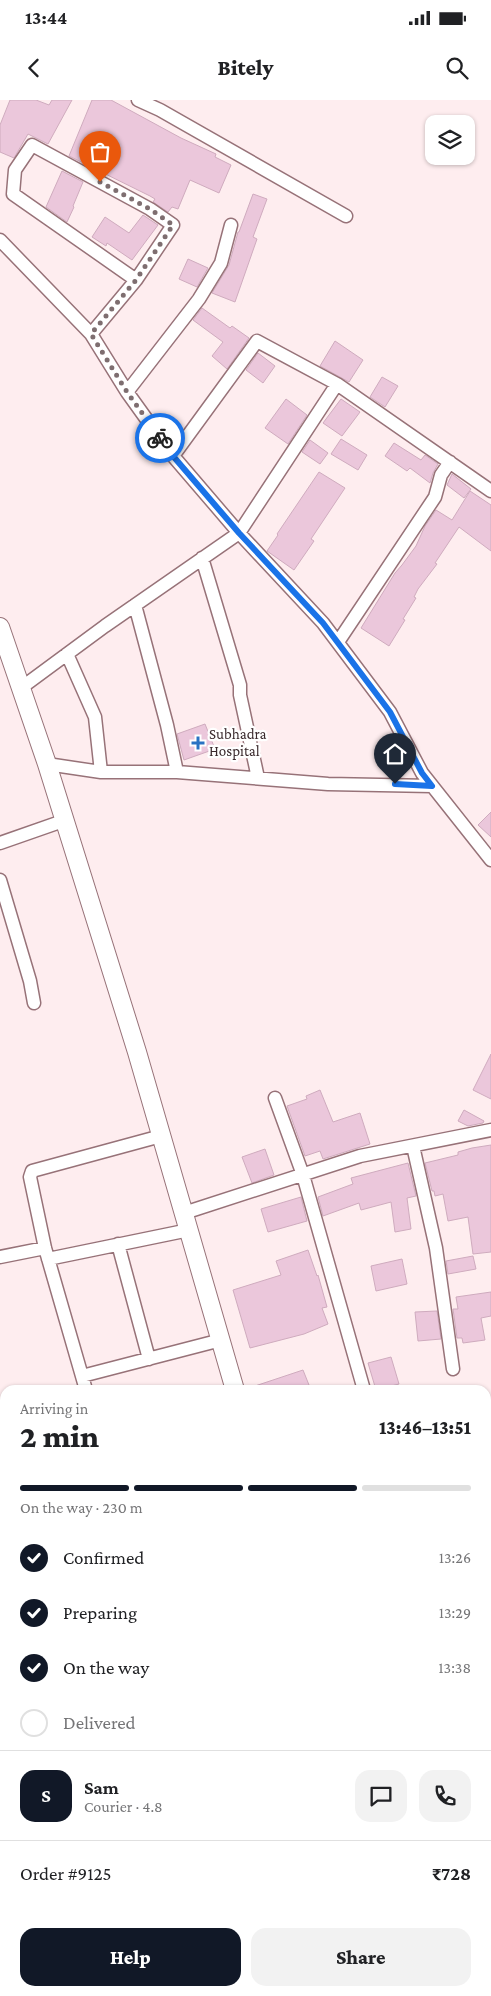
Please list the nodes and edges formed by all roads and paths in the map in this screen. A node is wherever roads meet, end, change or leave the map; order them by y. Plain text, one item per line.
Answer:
1 (138, 100) edge
2 (346, 216) dead end
3 (231, 225) dead end
4 (0, 240) edge
5 (136, 280) junction
6 (91, 334) junction
7 (337, 384) junction
8 (127, 392) junction
9 (173, 456) junction
10 (450, 462) junction
11 (491, 491) edge
12 (239, 533) junction
13 (202, 558) junction
14 (135, 605) junction
15 (0, 627) edge
16 (338, 642) junction
17 (67, 654) junction
18 (21, 688) junction
19 (47, 764) junction
20 (101, 772) junction
21 (177, 772) junction
22 (258, 778) junction
23 (432, 786) junction
24 (63, 821) junction
25 (0, 843) edge
26 (491, 860) edge
27 (0, 880) edge
28 (34, 1003) dead end
29 (275, 1098) dead end
30 (490, 1129) edge
31 (162, 1136) junction
32 (413, 1146) junction
33 (303, 1174) junction
34 (184, 1213) junction
35 (189, 1230) junction
36 (118, 1244) junction
37 (46, 1253) junction
38 (0, 1257) edge
39 (221, 1340) junction
40 (149, 1359) junction
41 (453, 1369) dead end
42 (82, 1376) junction
43 (85, 1385) edge
44 (234, 1385) edge
45 (363, 1385) edge

1 - 2 street
3 - 8 street
4 - 6 street
5 - 5 street
5 - 6 street
6 - 8 street
7 - 9 street
7 - 10 street
7 - 12 street
8 - 9 street
9 - 12 street
10 - 11 street
10 - 16 street
12 - 13 street
12 - 16 street
13 - 14 street
13 - 22 street
14 - 17 street
14 - 21 street
15 - 18 main road
16 - 23 street
17 - 18 street
17 - 20 street
18 - 19 main road
19 - 20 street
19 - 24 main road
20 - 21 street
21 - 22 street
22 - 23 street
23 - 26 street
24 - 25 street
24 - 31 main road
27 - 28 street
29 - 33 street
30 - 32 street
31 - 34 main road
31 - 37 street
32 - 33 street
32 - 41 street
33 - 34 street
33 - 45 street
34 - 35 main road
35 - 36 street
35 - 39 main road
36 - 37 street
36 - 40 street
37 - 38 street
37 - 42 street
39 - 40 street
39 - 44 main road
40 - 42 street
42 - 43 street

